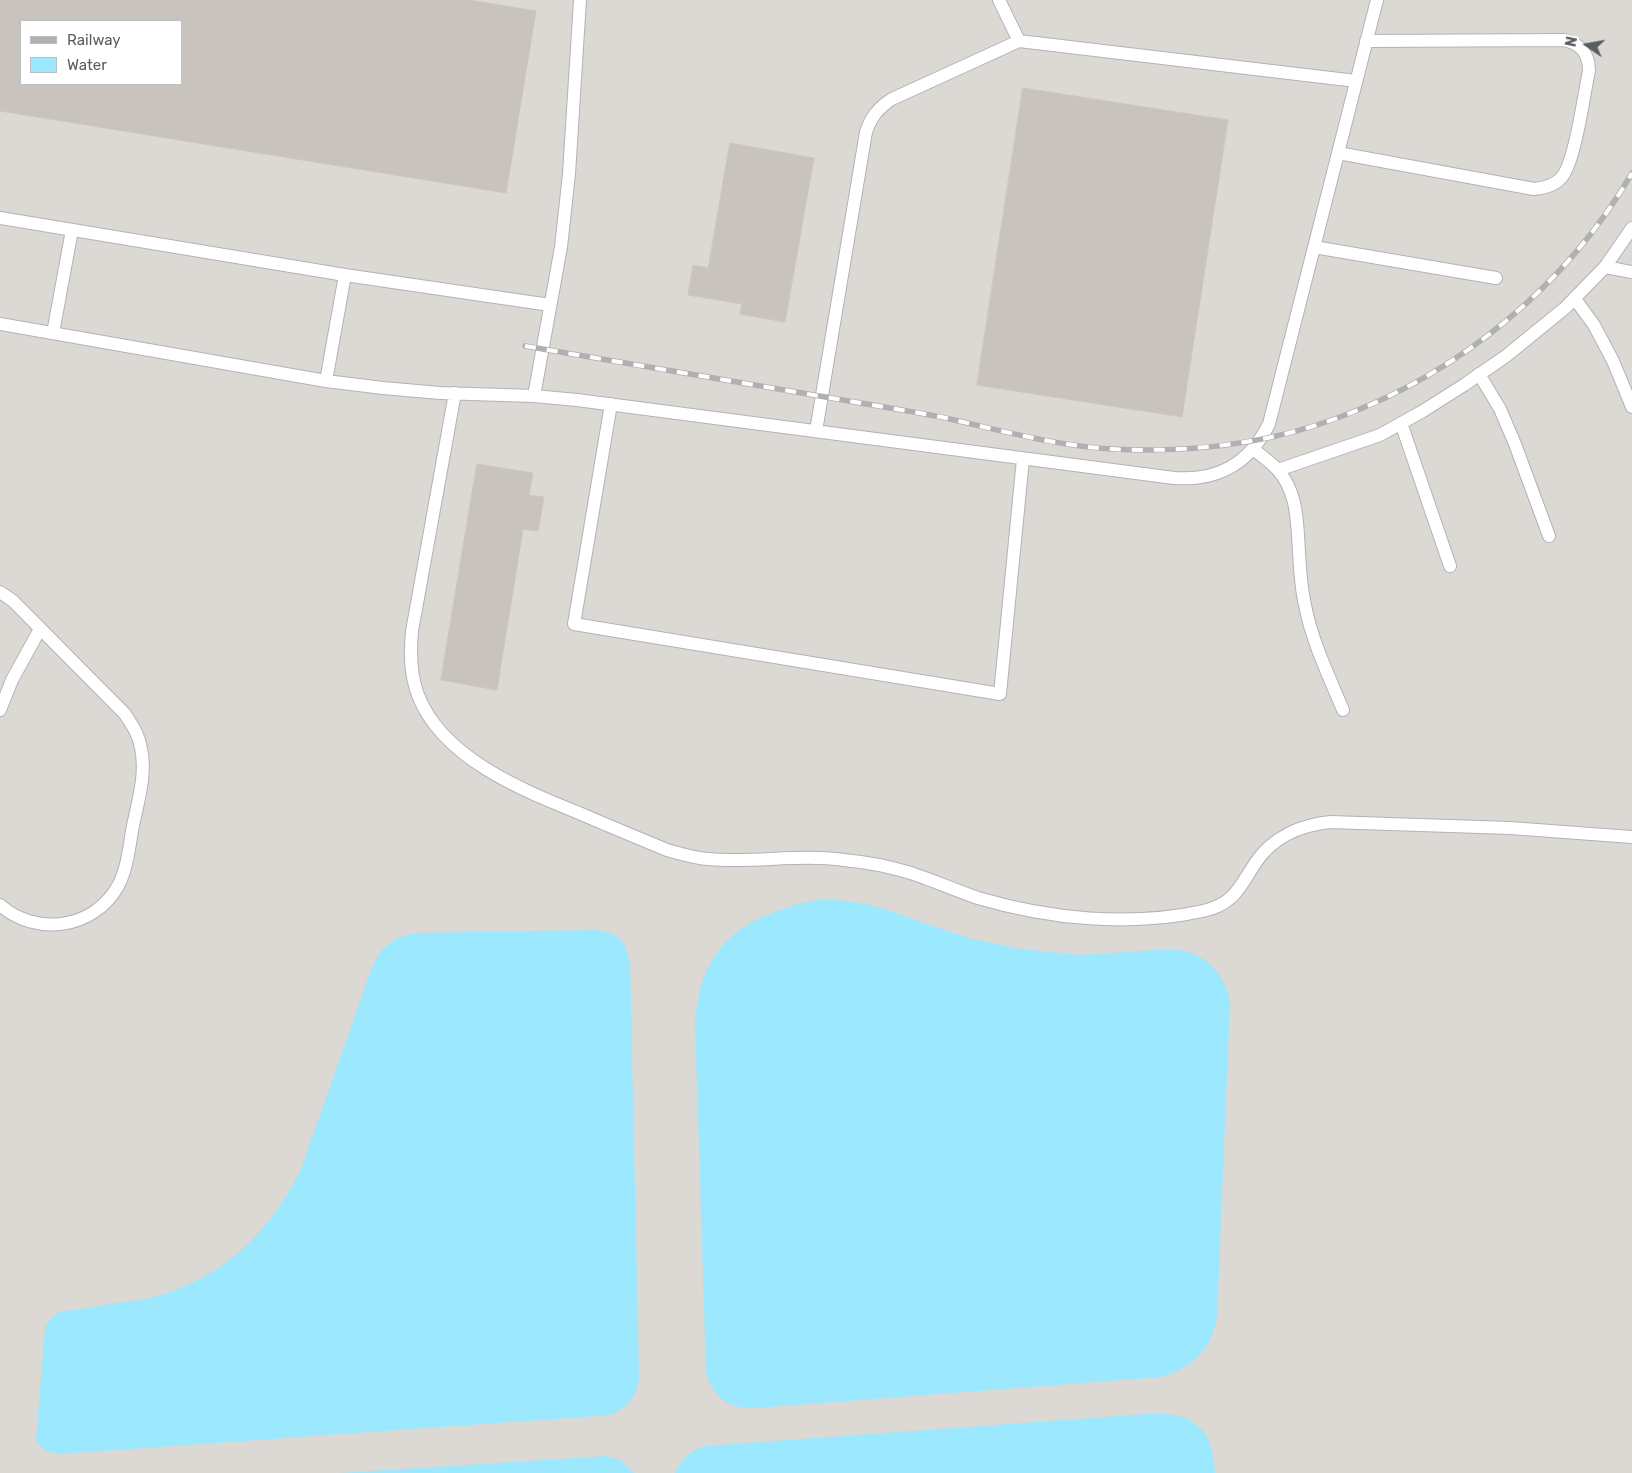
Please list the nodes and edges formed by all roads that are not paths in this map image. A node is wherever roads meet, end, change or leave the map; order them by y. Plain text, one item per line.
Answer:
1 (580, 0) edge
2 (999, 0) edge
3 (1377, 0) edge
4 (1019, 41) junction
5 (1366, 41) junction
6 (1356, 81) junction
7 (1338, 153) junction
8 (0, 218) edge
9 (1632, 228) edge
10 (72, 230) junction
11 (1314, 247) junction
12 (1605, 267) junction
13 (1632, 272) edge
14 (345, 275) junction
15 (1496, 278) dead end
16 (1575, 298) junction
17 (550, 305) junction
18 (0, 324) edge
19 (53, 333) junction
20 (1480, 374) junction
21 (326, 381) junction
22 (455, 393) junction
23 (534, 396) junction
24 (611, 404) junction
25 (1632, 406) edge
26 (1401, 423) junction
27 (816, 431) junction
28 (1252, 449) junction
29 (1024, 458) junction
30 (1278, 470) junction
31 (1550, 536) dead end
32 (1450, 566) dead end
33 (0, 592) edge
34 (40, 629) junction
35 (0, 710) edge
36 (1343, 710) dead end
37 (1632, 837) edge
38 (0, 905) edge

1 - 17 lane
2 - 4 lane
3 - 5 lane
4 - 6 lane
4 - 27 lane
5 - 6 lane
5 - 7 lane
6 - 7 lane
7 - 11 lane
8 - 10 lane
9 - 12 lane
10 - 14 lane
10 - 19 lane
11 - 15 lane
11 - 28 lane
12 - 13 lane
12 - 16 lane
14 - 17 lane
14 - 21 lane
16 - 20 lane
16 - 25 lane
17 - 23 lane
18 - 19 lane
19 - 21 lane
20 - 26 lane
20 - 31 lane
21 - 22 lane
22 - 23 lane
22 - 37 lane
23 - 24 lane
24 - 27 lane
24 - 29 lane
26 - 30 lane
26 - 32 lane
27 - 29 lane
28 - 29 lane
28 - 30 lane
30 - 36 lane
33 - 34 lane
34 - 35 lane
34 - 38 lane

